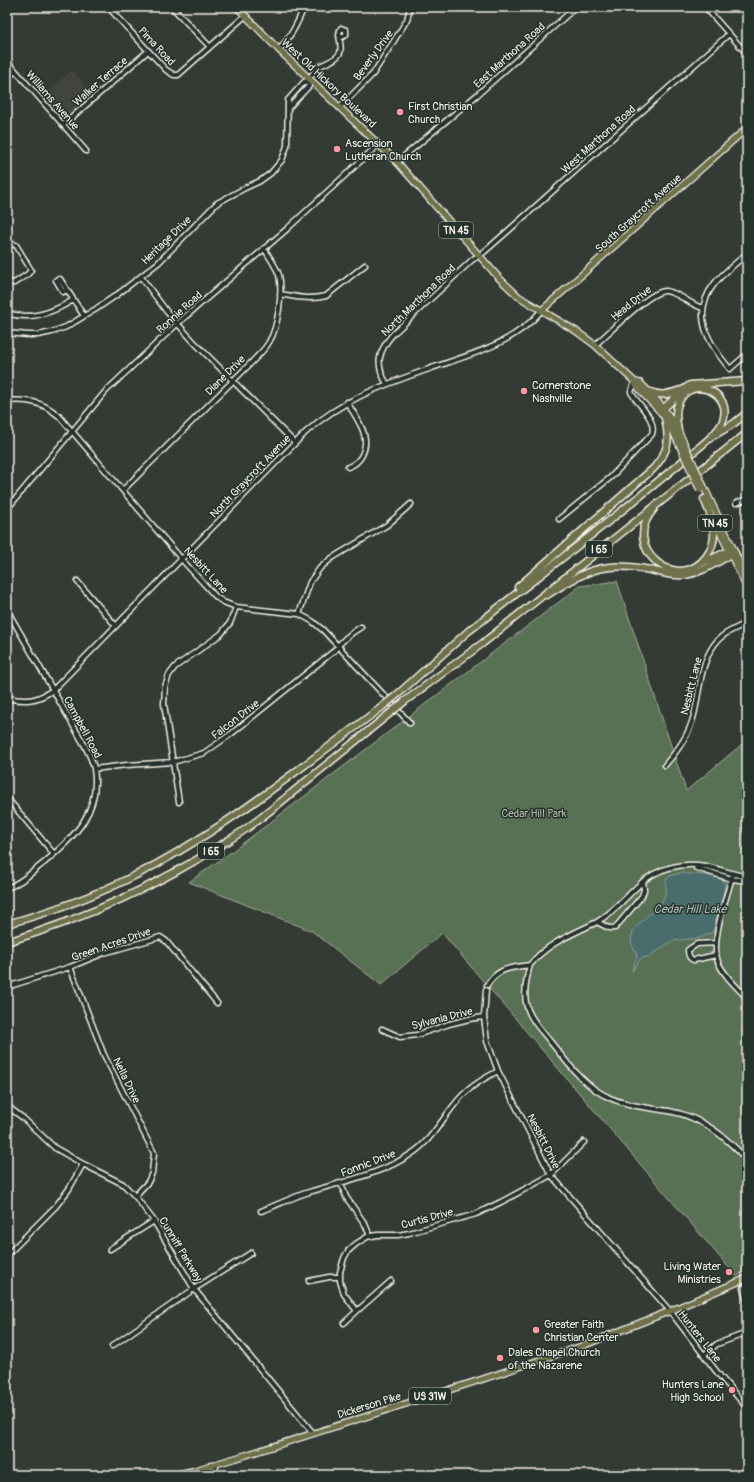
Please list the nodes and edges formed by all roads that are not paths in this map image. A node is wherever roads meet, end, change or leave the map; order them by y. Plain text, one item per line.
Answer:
1 (108, 7) edge
2 (172, 7) edge
3 (237, 7) edge
4 (304, 7) edge
5 (410, 7) edge
6 (576, 7) edge
7 (705, 7) edge
8 (245, 16) junction
9 (729, 34) junction
10 (339, 35) dead end
11 (210, 47) junction
12 (279, 50) junction
13 (148, 51) junction
14 (747, 54) edge
15 (7, 62) edge
16 (15, 71) junction
17 (7, 78) edge
18 (308, 80) junction
19 (340, 107) junction
20 (288, 108) junction
21 (63, 125) junction
22 (747, 128) edge
23 (379, 144) junction
24 (86, 151) dead end
25 (397, 162) junction
26 (7, 248) edge
27 (264, 248) junction
28 (747, 253) edge
29 (478, 256) junction
30 (365, 265) dead end
31 (141, 277) junction
32 (7, 280) edge
33 (67, 290) dead end
34 (280, 294) junction
35 (73, 300) junction
36 (703, 308) junction
37 (541, 311) junction
38 (7, 313) edge
39 (84, 316) junction
40 (177, 324) junction
41 (7, 333) edge
42 (595, 345) junction
43 (747, 354) edge
44 (747, 380) edge
45 (232, 381) junction
46 (635, 382) junction
47 (387, 384) junction
48 (683, 390) junction
49 (648, 391) junction
50 (7, 401) edge
51 (347, 402) junction
52 (664, 408) junction
53 (747, 412) edge
54 (664, 417) junction
55 (72, 431) junction
56 (678, 431) junction
57 (747, 433) edge
58 (708, 439) junction
59 (681, 442) junction
60 (295, 443) junction
61 (348, 467) dead end
62 (686, 481) junction
63 (702, 489) junction
64 (122, 490) junction
65 (704, 499) junction
66 (747, 499) edge
67 (736, 503) dead end
68 (411, 504) dead end
69 (7, 509) edge
70 (559, 519) dead end
71 (732, 552) junction
72 (182, 558) junction
73 (693, 568) junction
74 (747, 578) edge
75 (77, 581) dead end
76 (747, 588) edge
77 (236, 607) junction
78 (7, 610) edge
79 (299, 614) junction
80 (513, 618) junction
81 (747, 623) edge
82 (116, 626) junction
83 (361, 627) dead end
84 (470, 630) junction
85 (338, 646) junction
86 (53, 690) junction
87 (7, 698) edge
88 (410, 723) dead end
89 (173, 762) junction
90 (665, 765) dead end
91 (94, 769) junction
92 (7, 798) edge
93 (179, 802) dead end
94 (54, 854) junction
95 (732, 876) junction
96 (747, 876) edge
97 (747, 881) edge
98 (643, 882) junction
99 (7, 888) edge
100 (597, 922) junction
101 (7, 924) edge
102 (7, 942) edge
103 (716, 943) junction
104 (716, 955) junction
105 (530, 965) junction
106 (70, 967) junction
107 (487, 985) dead end
108 (7, 987) edge
109 (486, 990) dead end
110 (747, 998) edge
111 (217, 1002) dead end
112 (484, 1017) junction
113 (747, 1025) edge
114 (382, 1029) dead end
115 (747, 1036) edge
116 (498, 1071) junction
117 (7, 1106) edge
118 (584, 1142) dead end
119 (747, 1160) edge
120 (83, 1164) junction
121 (550, 1175) junction
122 (341, 1183) junction
123 (135, 1196) junction
124 (261, 1211) dead end
125 (154, 1221) junction
126 (370, 1236) junction
127 (110, 1249) dead end
128 (7, 1253) edge
129 (251, 1253) dead end
130 (340, 1277) junction
131 (747, 1278) edge
132 (309, 1281) dead end
133 (391, 1281) dead end
134 (747, 1287) edge
135 (194, 1289) junction
136 (747, 1302) edge
137 (357, 1311) junction
138 (670, 1311) junction
139 (344, 1323) dead end
140 (747, 1333) edge
141 (112, 1346) dead end
142 (704, 1355) junction
143 (745, 1402) edge
144 (747, 1408) edge
145 (313, 1433) junction
146 (216, 1464) junction
147 (195, 1473) edge
148 (174, 1475) edge
149 (215, 1475) edge

1 - 13 street, Pima Road
2 - 11 street
3 - 8 main road, West Old Hickory Boulevard / TN 45
4 - 12 street
5 - 19 street, Beverly Drive
6 - 25 street, East Marthona Road
7 - 9 street
8 - 11 street
8 - 12 main road, West Old Hickory Boulevard / TN 45
9 - 14 street
9 - 29 street, West Marthona Road
10 - 18 street, Heritage Drive
11 - 13 street, Pima Road
12 - 18 main road, West Old Hickory Boulevard / TN 45
13 - 21 street, Walker Terrace
15 - 16 street, Williams Avenue
16 - 17 street
16 - 21 street, Williams Avenue
18 - 19 main road, West Old Hickory Boulevard / TN 45
18 - 20 street, Heritage Drive
18 - 20 street, Heritage Drive
19 - 23 main road, West Old Hickory Boulevard / TN 45
20 - 31 street, Heritage Drive
21 - 24 street, Williams Avenue
22 - 37 main road, South Graycroft Avenue
23 - 25 main road, West Old Hickory Boulevard / TN 45
23 - 27 street, Ronnie Road
25 - 29 main road, West Old Hickory Boulevard / TN 45
26 - 32 street
27 - 34 street, Diane Drive
27 - 40 street, Ronnie Road
28 - 36 street
29 - 37 main road, West Old Hickory Boulevard / TN 45
29 - 47 street, North Marthona Road
30 - 34 street
31 - 39 street, Heritage Drive
31 - 40 street
33 - 35 street
34 - 45 street, Diane Drive
35 - 38 street
35 - 39 street
36 - 42 street, Head Drive
36 - 43 street
37 - 42 main road, West Old Hickory Boulevard / TN 45
37 - 47 street, North Graycroft Avenue
39 - 41 street, Heritage Drive
40 - 45 street
40 - 55 street, Ronnie Road
42 - 46 main road, West Old Hickory Boulevard / TN 45
44 - 48 highway
45 - 60 street
45 - 64 street, Diane Drive
46 - 49 main road, West Old Hickory Boulevard / TN 45
46 - 54 main road, West Old Hickory Boulevard / TN 45
46 - 70 street
47 - 51 street, North Graycroft Avenue
48 - 49 highway
48 - 52 highway
49 - 52 main road, West Old Hickory Boulevard / TN 45
50 - 55 street, Nesbitt Lane
51 - 60 street, North Graycroft Avenue
51 - 61 street
52 - 54 highway
52 - 56 main road, West Old Hickory Boulevard / TN 45
53 - 58 highway, I 65
54 - 59 main road, West Old Hickory Boulevard / TN 45
54 - 84 highway
55 - 64 street, Nesbitt Lane
55 - 69 street, Ronnie Road
56 - 58 highway
56 - 59 main road, West Old Hickory Boulevard / TN 45
57 - 62 highway, I 65
58 - 84 highway, I 65
59 - 63 main road, West Old Hickory Boulevard / TN 45, bridge
60 - 72 street, North Graycroft Avenue
62 - 73 highway
62 - 80 highway, I 65
63 - 65 main road, West Old Hickory Boulevard / TN 45
63 - 71 main road, West Old Hickory Boulevard / TN 45
64 - 72 street, Nesbitt Lane
65 - 71 main road, West Old Hickory Boulevard / TN 45
65 - 73 highway
66 - 67 street
68 - 79 street
71 - 73 highway
71 - 74 main road, West Old Hickory Boulevard / TN 45
71 - 76 main road, West Old Hickory Boulevard / TN 45
71 - 80 highway
72 - 77 street, Nesbitt Lane
72 - 82 street, North Graycroft Avenue
75 - 82 street
77 - 79 street, Nesbitt Lane
77 - 89 street
78 - 86 street, Campbell Road
79 - 85 street, Nesbitt Lane
80 - 102 highway, I 65, bridge
81 - 90 street, Nesbitt Lane
82 - 86 street, North Graycroft Avenue
83 - 85 street, Falcon Drive
84 - 101 highway, I 65, bridge
85 - 88 street, Nesbitt Lane
85 - 89 street, Falcon Drive
86 - 87 street, North Graycroft Avenue
86 - 91 street, Campbell Road
89 - 91 street, Falcon Drive
89 - 93 street
91 - 94 street, Campbell Road
92 - 94 street
94 - 99 street, Campbell Road
95 - 96 street
95 - 97 street
95 - 98 street
95 - 103 street
98 - 100 street
98 - 100 street
100 - 105 street
103 - 104 street
103 - 104 street
104 - 110 street
105 - 107 street
105 - 119 street
106 - 108 street, Green Acres Drive
106 - 111 street, Green Acres Drive
106 - 123 street, Nella Drive
109 - 112 street, Nesbitt Drive
112 - 114 street, Sylvania Drive
112 - 116 street, Nesbitt Drive
113 - 115 street
116 - 121 street, Nesbitt Drive
116 - 122 street, Fonnic Drive
117 - 120 street, Cunniff Parkway
118 - 121 street, Curtis Drive
120 - 123 street, Cunniff Parkway
120 - 128 street
121 - 126 street, Curtis Drive
121 - 138 street, Nesbitt Drive
122 - 124 street, Fonnic Drive
122 - 126 street
123 - 125 street, Cunniff Parkway
125 - 127 street
125 - 135 street, Cunniff Parkway
126 - 130 street, Curtis Drive
129 - 135 street
130 - 132 street
130 - 137 street, Curtis Drive
131 - 138 main road, Dickerson Pike / US 31W
133 - 137 street
134 - 136 street
135 - 141 street
135 - 145 street, Cunniff Parkway
137 - 139 street
138 - 142 street, Hunters Lane
138 - 145 main road, Dickerson Pike / US 31W
140 - 142 street
142 - 143 street, Hunters Lane
143 - 144 street, Hunters Lane
145 - 146 main road, Dickerson Pike / US 31W
146 - 147 main road, Dickerson Pike / US 31W
146 - 149 street
147 - 148 main road, Dickerson Pike / US 31W

